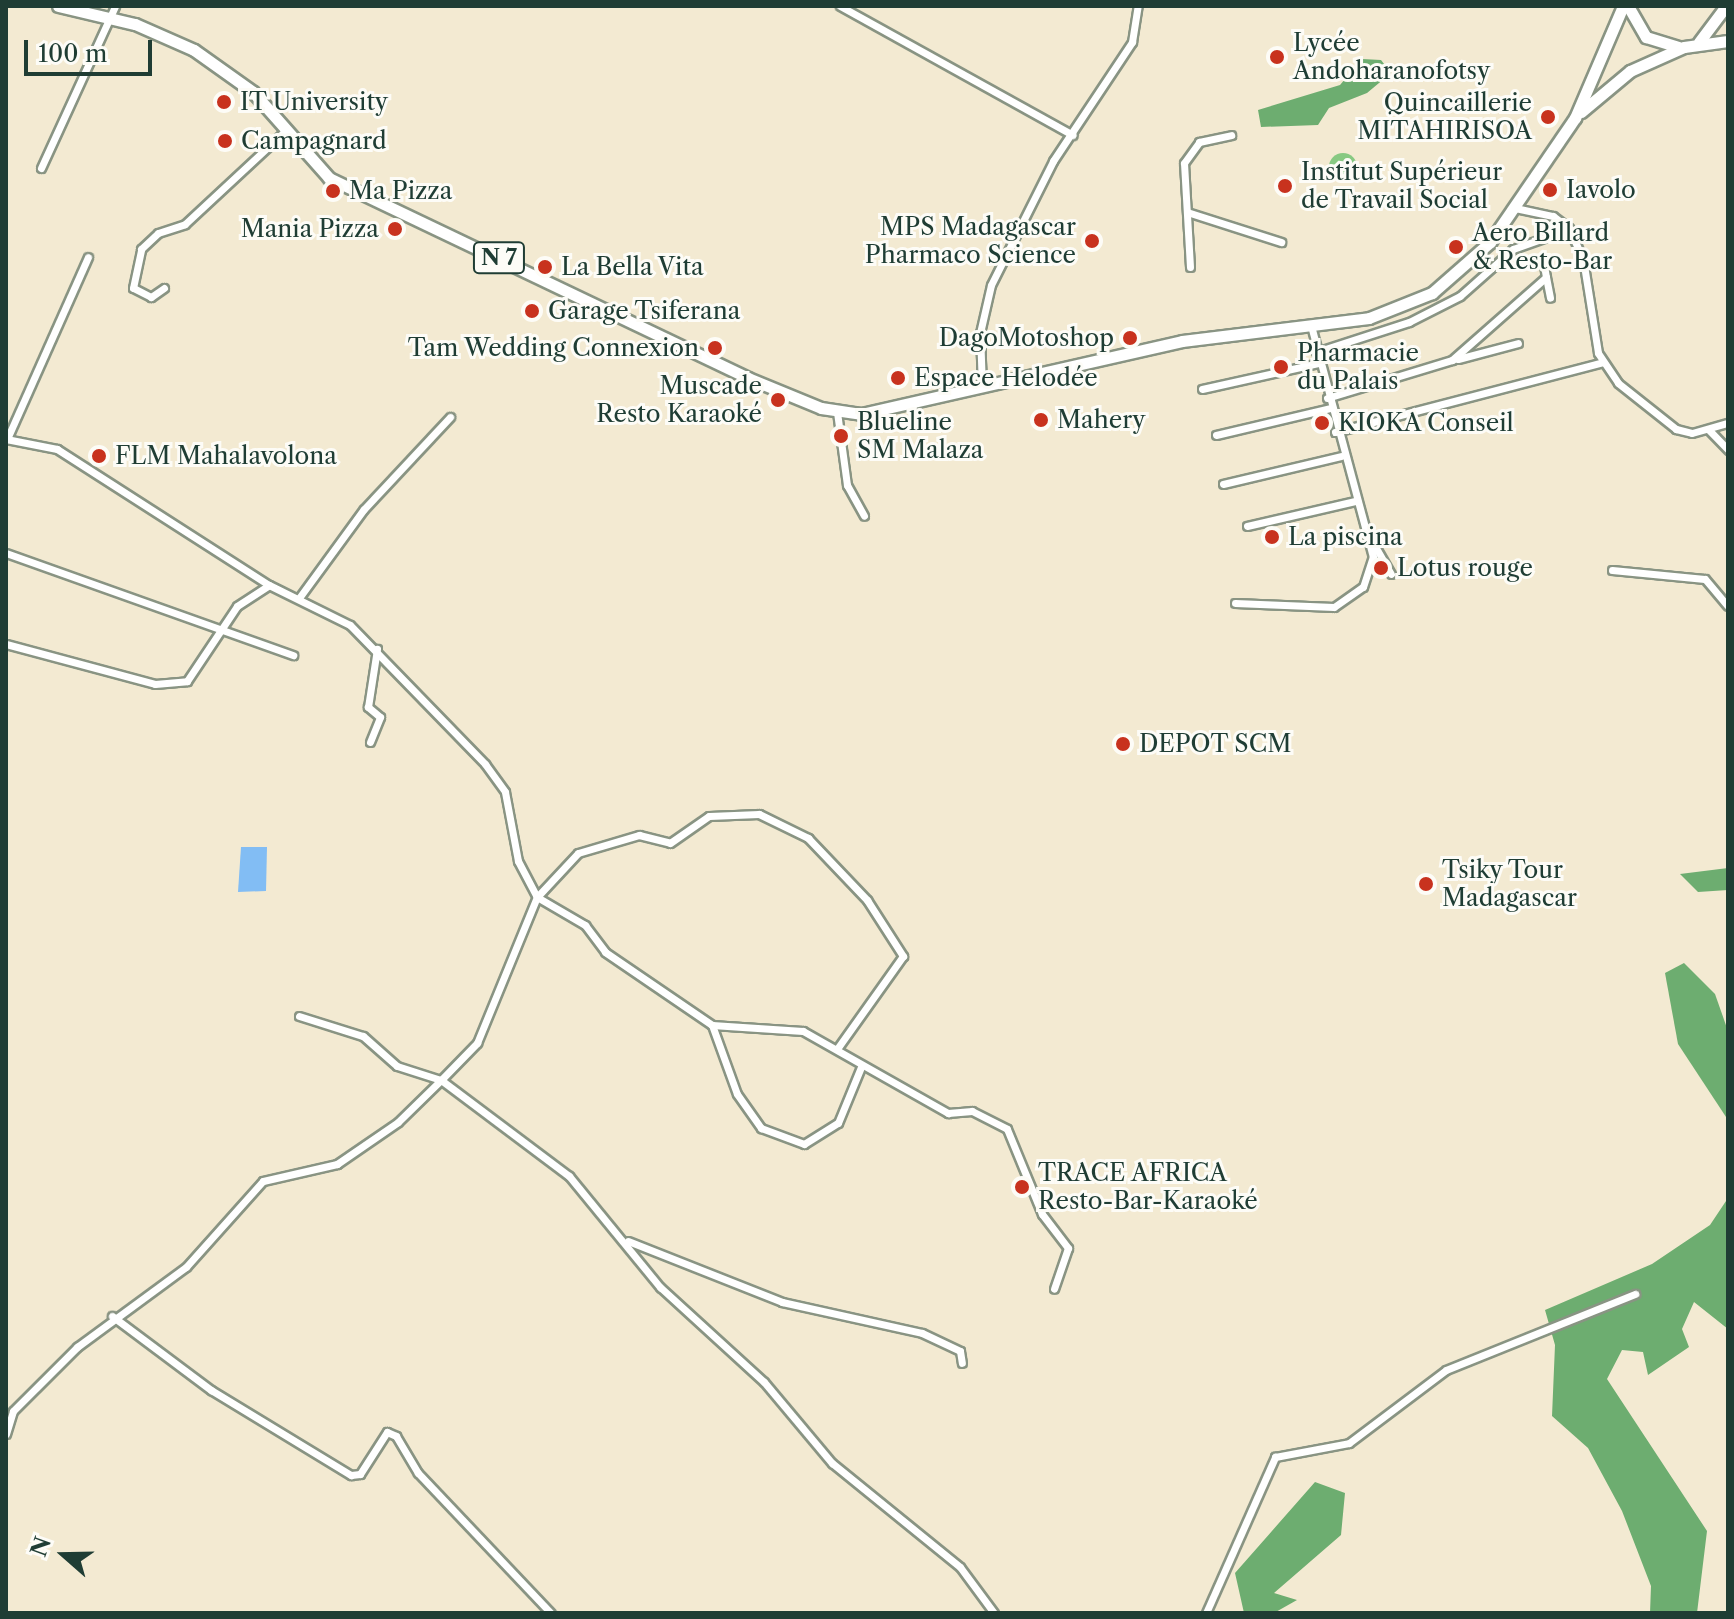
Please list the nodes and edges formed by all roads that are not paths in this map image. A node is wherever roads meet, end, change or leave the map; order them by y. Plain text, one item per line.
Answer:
1 (58, 6) edge
2 (840, 6) edge
3 (1625, 6) edge
4 (1726, 6) edge
5 (1139, 8) edge
6 (112, 11) edge
7 (1728, 41) edge
8 (1687, 46) junction
9 (1575, 118) junction
10 (283, 133) junction
11 (1073, 135) junction
12 (1231, 135) dead end
13 (41, 168) dead end
14 (1515, 208) junction
15 (1187, 212) junction
16 (1569, 228) junction
17 (1281, 242) dead end
18 (88, 257) dead end
19 (1543, 260) dead end
20 (1190, 267) dead end
21 (1546, 277) junction
22 (164, 288) dead end
23 (1550, 298) dead end
24 (1311, 325) junction
25 (1518, 343) dead end
26 (1316, 352) junction
27 (1452, 360) junction
28 (1603, 362) junction
29 (1318, 363) junction
30 (982, 387) junction
31 (1202, 389) dead end
32 (1327, 398) junction
33 (1330, 408) junction
34 (837, 412) junction
35 (450, 417) dead end
36 (1728, 423) edge
37 (1709, 430) junction
38 (1335, 432) junction
39 (1216, 435) dead end
40 (6, 439) edge
41 (1728, 450) edge
42 (1341, 456) junction
43 (1223, 484) dead end
44 (1355, 501) junction
45 (864, 516) dead end
46 (1247, 526) dead end
47 (1364, 529) junction
48 (6, 553) edge
49 (1612, 570) dead end
50 (1391, 574) dead end
51 (269, 585) junction
52 (299, 598) junction
53 (1235, 603) dead end
54 (1728, 606) edge
55 (227, 630) junction
56 (6, 644) edge
57 (377, 649) junction
58 (293, 655) dead end
59 (370, 742) dead end
60 (537, 897) junction
61 (299, 1016) dead end
62 (712, 1025) junction
63 (837, 1049) junction
64 (861, 1067) junction
65 (441, 1080) junction
66 (626, 1240) junction
67 (1054, 1289) dead end
68 (1635, 1294) dead end
69 (112, 1316) junction
70 (962, 1363) dead end
71 (6, 1434) edge
72 (551, 1613) edge
73 (994, 1613) edge
74 (1206, 1613) edge

1 - 6 main road, N 7
2 - 11 street
3 - 8 main road
3 - 9 main road
4 - 8 main road
5 - 11 street
6 - 10 main road, N 7
6 - 13 street
7 - 8 main road
8 - 9 main road
9 - 14 main road, N 7
10 - 22 street
10 - 34 main road, N 7
11 - 30 street
12 - 15 street
14 - 16 street
14 - 24 main road, N 7
15 - 17 street
15 - 20 street
16 - 26 street
16 - 28 street
18 - 40 street
19 - 21 street
21 - 23 street
21 - 27 street
24 - 26 street
24 - 30 main road, N 7
25 - 27 street
26 - 29 street
27 - 32 street
28 - 37 street
28 - 38 street
29 - 31 street
29 - 32 street
30 - 34 main road, N 7
32 - 33 street
33 - 38 street
33 - 39 street
34 - 45 street
35 - 52 street
36 - 37 street
37 - 41 street
38 - 42 street
40 - 51 street
42 - 43 street
42 - 44 street
44 - 46 street
44 - 47 street
47 - 50 street
47 - 53 street
48 - 55 street
49 - 54 street
51 - 52 street
51 - 55 street
52 - 57 street
55 - 56 street
55 - 58 street
57 - 59 street
57 - 60 street
60 - 62 street
60 - 63 street
60 - 65 street
61 - 65 street
62 - 63 street
62 - 64 street
63 - 64 street
64 - 67 street
65 - 66 street
65 - 69 street
66 - 70 street
66 - 73 street
68 - 74 street
69 - 71 street
69 - 72 street

